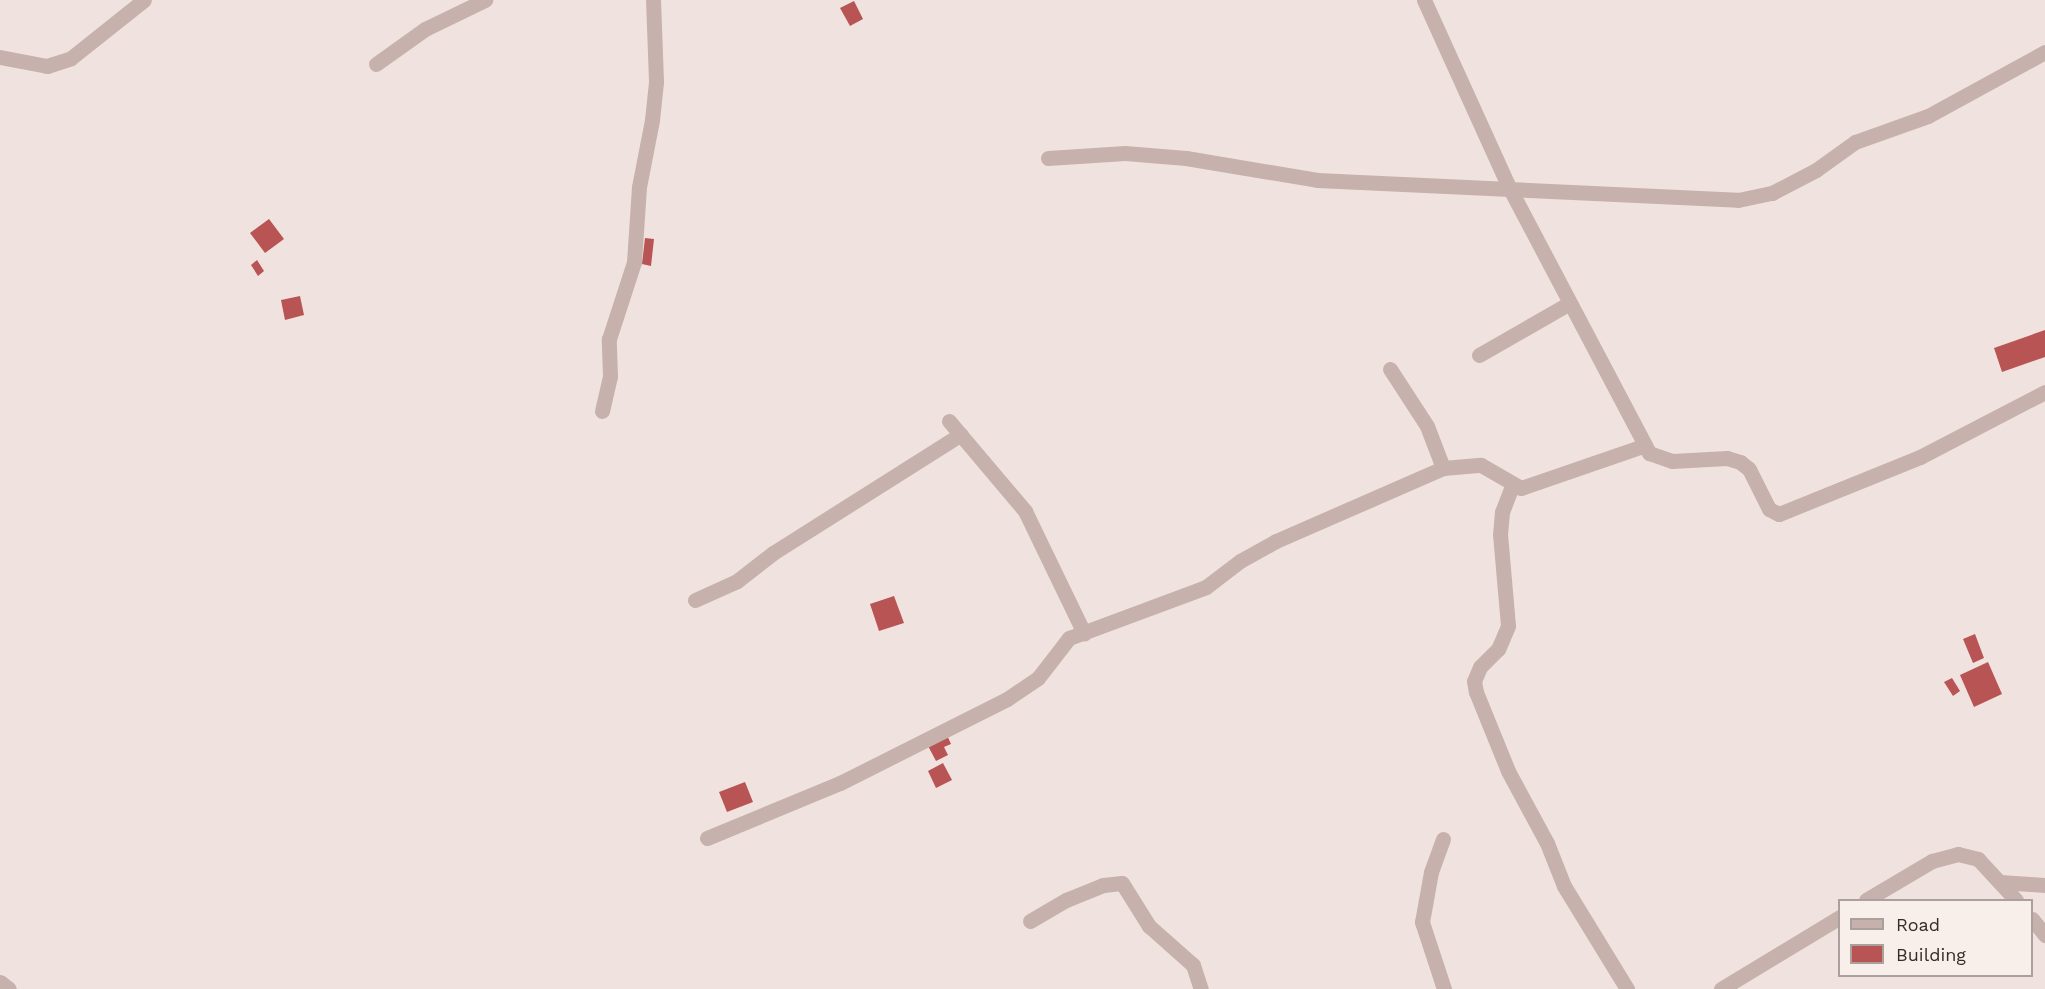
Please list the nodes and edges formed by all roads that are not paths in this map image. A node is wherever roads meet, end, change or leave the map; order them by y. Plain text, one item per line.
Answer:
1 (144, 0) edge
2 (485, 0) edge
3 (653, 0) edge
4 (1424, 0) edge
5 (2045, 52) edge
6 (0, 57) edge
7 (376, 64) dead end
8 (1048, 158) dead end
9 (1509, 186) junction
10 (1568, 304) junction
11 (1479, 355) dead end
12 (1390, 369) dead end
13 (2045, 392) edge
14 (602, 411) dead end
15 (949, 421) dead end
16 (961, 434) junction
17 (1643, 446) junction
18 (1443, 468) junction
19 (1512, 486) junction
20 (695, 600) dead end
21 (1084, 633) junction
22 (707, 838) dead end
23 (1443, 839) dead end
24 (2000, 882) junction
25 (2045, 885) edge
26 (1868, 899) edge
27 (2015, 899) edge
28 (1838, 918) edge
29 (1030, 921) dead end
30 (2033, 921) edge
31 (2045, 935) edge
32 (0, 982) edge
33 (9, 989) edge
34 (1201, 989) edge
35 (1444, 989) edge
36 (1626, 989) edge
37 (1721, 989) edge

1 - 6 street
2 - 7 street
3 - 14 street
4 - 9 street
5 - 9 street
8 - 9 street
9 - 10 street
10 - 11 street
10 - 17 street
12 - 18 street
13 - 17 street
15 - 16 street
16 - 20 street
16 - 21 street
17 - 19 street
18 - 19 street
18 - 21 street
19 - 36 street
21 - 22 street
23 - 35 street
24 - 25 street
24 - 26 street
24 - 27 street
28 - 37 street
29 - 34 street
30 - 31 street
32 - 33 street

